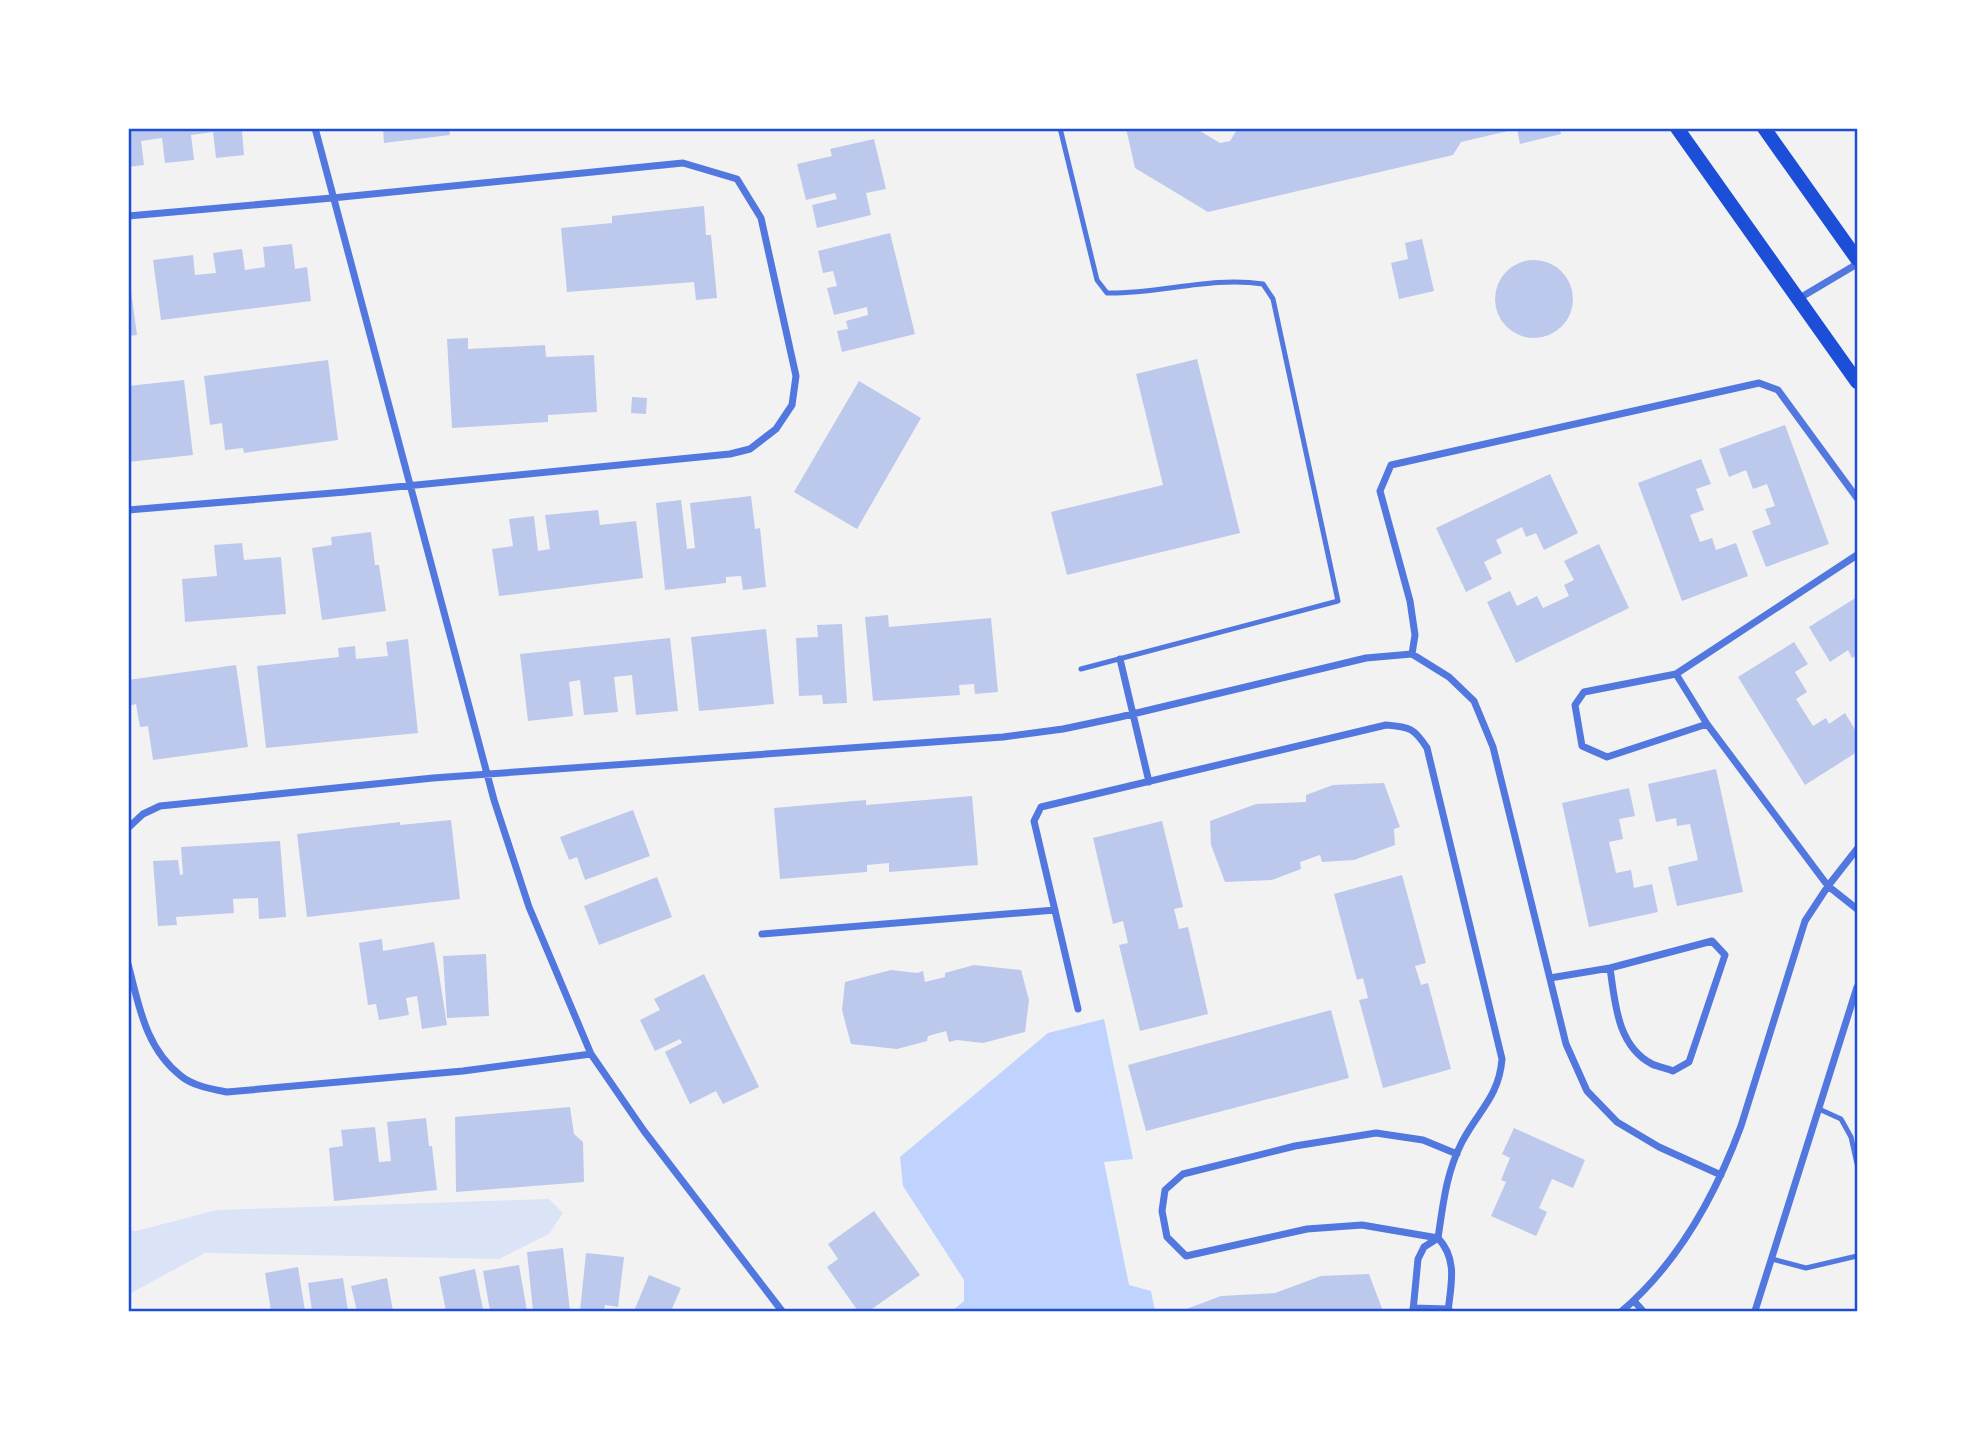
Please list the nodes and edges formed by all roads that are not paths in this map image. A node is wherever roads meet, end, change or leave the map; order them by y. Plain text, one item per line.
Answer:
1 (315, 128) edge
2 (1060, 128) edge
3 (1677, 128) edge
4 (1764, 128) edge
5 (332, 198) junction
6 (128, 216) edge
7 (1857, 259) edge
8 (1857, 264) edge
9 (1798, 299) junction
10 (1857, 382) edge
11 (410, 485) junction
12 (1857, 498) edge
13 (128, 510) edge
14 (1857, 555) edge
15 (1412, 654) junction
16 (1120, 659) junction
17 (1082, 669) dead end
18 (1676, 674) junction
19 (1132, 714) junction
20 (1706, 724) junction
21 (488, 776) junction
22 (1149, 782) junction
23 (128, 828) edge
24 (1857, 849) edge
25 (1828, 886) junction
26 (1857, 909) edge
27 (1055, 910) junction
28 (762, 934) dead end
29 (128, 964) edge
30 (1611, 968) junction
31 (1550, 978) junction
32 (1857, 987) edge
33 (1078, 1009) dead end
34 (591, 1054) junction
35 (1819, 1109) junction
36 (1457, 1154) junction
37 (1857, 1164) edge
38 (1721, 1175) junction
39 (1438, 1238) junction
40 (1857, 1256) edge
41 (1772, 1259) junction
42 (1634, 1301) junction
43 (1413, 1309) edge
44 (1449, 1310) edge
45 (782, 1311) edge
46 (1622, 1311) edge
47 (1643, 1311) edge
48 (1755, 1311) edge

1 - 5 street
2 - 16 lane
3 - 9 main road
4 - 7 main road
5 - 6 street
5 - 11 street
5 - 11 street
8 - 9 street
9 - 10 main road
11 - 13 street
11 - 21 street
12 - 15 street
14 - 18 street
15 - 19 street
15 - 31 street
16 - 17 lane
16 - 19 street
18 - 20 street
18 - 20 street
19 - 21 street
19 - 22 street
20 - 25 street
21 - 23 street
21 - 34 street
22 - 27 street
22 - 36 street
24 - 25 street
25 - 26 street
25 - 38 street
27 - 28 street
27 - 33 street
29 - 34 street
30 - 30 street
30 - 31 street
31 - 38 street
32 - 35 street
34 - 45 street
35 - 37 lane
35 - 41 street
36 - 39 street
36 - 39 street
38 - 42 street
39 - 43 street
39 - 44 street
40 - 41 lane
41 - 48 street
42 - 46 street
42 - 47 street
43 - 44 street

